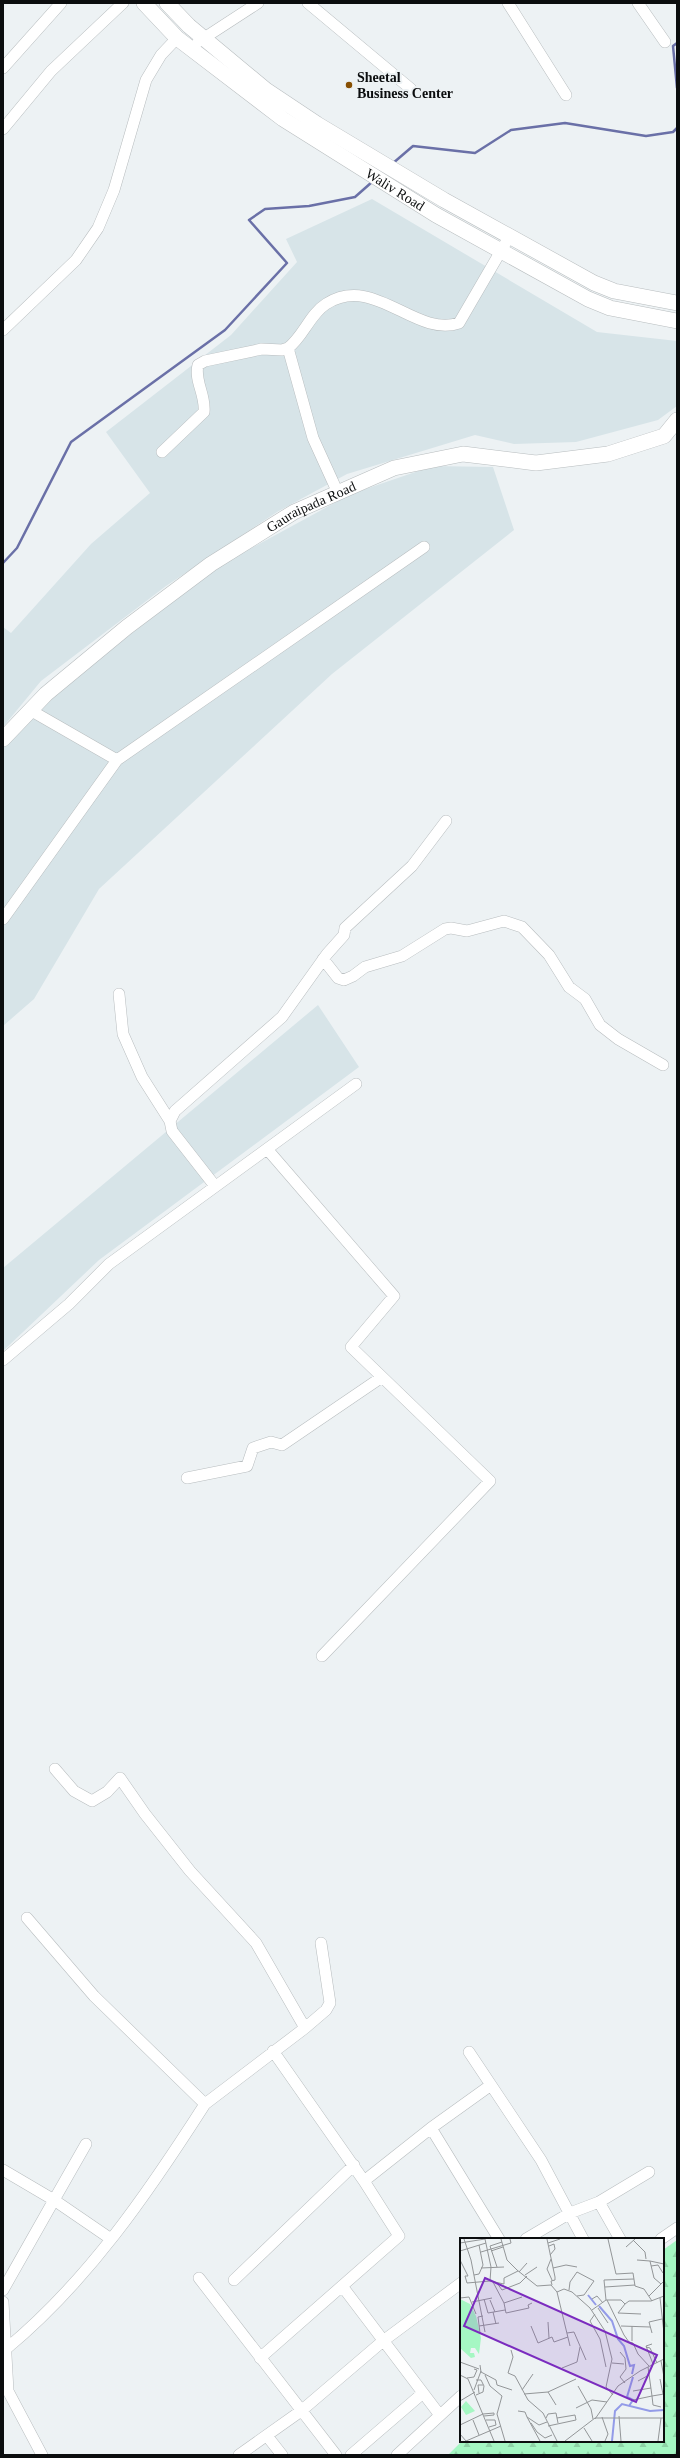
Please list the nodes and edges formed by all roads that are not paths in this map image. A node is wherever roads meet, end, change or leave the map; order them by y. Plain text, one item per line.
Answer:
1 (61, 3) edge
2 (123, 3) edge
3 (144, 3) edge
4 (167, 3) edge
5 (258, 3) edge
6 (308, 3) edge
7 (508, 3) edge
8 (638, 3) edge
9 (204, 37) junction
10 (177, 38) junction
11 (665, 42) dead end
12 (190, 48) junction
13 (3, 68) edge
14 (411, 89) dead end
15 (566, 95) dead end
16 (3, 130) edge
17 (509, 237) junction
18 (501, 252) junction
19 (677, 303) edge
20 (677, 321) edge
21 (3, 330) edge
22 (288, 348) junction
23 (677, 420) edge
24 (162, 452) dead end
25 (338, 493) junction
26 (424, 546) dead end
27 (30, 710) junction
28 (3, 739) edge
29 (117, 760) junction
30 (446, 821) dead end
31 (3, 919) edge
32 (323, 959) junction
33 (119, 994) dead end
34 (662, 1066) dead end
35 (356, 1084) dead end
36 (170, 1121) junction
37 (267, 1149) junction
38 (215, 1186) junction
39 (3, 1360) edge
40 (382, 1377) junction
41 (187, 1478) dead end
42 (322, 1656) dead end
43 (55, 1769) dead end
44 (27, 1918) dead end
45 (321, 1943) dead end
46 (305, 2028) junction
47 (273, 2051) junction
48 (469, 2052) dead end
49 (491, 2085) junction
50 (205, 2104) junction
51 (431, 2128) junction
52 (86, 2144) dead end
53 (354, 2165) junction
54 (3, 2170) edge
55 (649, 2172) dead end
56 (364, 2181) junction
57 (54, 2200) junction
58 (599, 2202) junction
59 (570, 2213) junction
60 (677, 2228) edge
61 (533, 2237) edge
62 (498, 2238) edge
63 (582, 2238) edge
64 (619, 2238) edge
65 (662, 2238) edge
66 (111, 2239) junction
67 (199, 2278) dead end
68 (234, 2280) dead end
69 (460, 2284) edge
70 (342, 2286) junction
71 (3, 2290) edge
72 (3, 2302) edge
73 (383, 2342) junction
74 (6, 2349) junction
75 (260, 2358) junction
76 (5, 2392) edge
77 (424, 2393) junction
78 (460, 2397) edge
79 (301, 2411) junction
80 (439, 2414) junction
81 (267, 2436) junction
82 (42, 2455) edge
83 (239, 2455) edge
84 (282, 2455) edge
85 (336, 2455) edge
86 (351, 2455) edge
87 (397, 2455) edge

1 - 13 street
2 - 16 street
3 - 10 main road, Waliv Road
4 - 9 main road, Waliv Road
5 - 9 street
6 - 14 street
7 - 15 street
8 - 11 street
9 - 12 street
9 - 17 main road, Waliv Road
10 - 12 main road, Waliv Road
10 - 21 street
12 - 18 main road, Waliv Road
17 - 18 street
17 - 19 main road, Waliv Road
18 - 20 main road, Waliv Road
18 - 22 street
22 - 24 street
22 - 25 street
23 - 25 main road, Gauraipada Road
25 - 27 main road, Gauraipada Road
26 - 29 street
27 - 28 main road, Gauraipada Road
27 - 29 street
29 - 31 street
30 - 32 street
32 - 34 street
32 - 36 street
33 - 36 street
35 - 37 street
36 - 38 street
37 - 38 street
37 - 40 street
38 - 39 street
40 - 41 street
40 - 42 street
43 - 46 street
44 - 50 street
45 - 46 street
46 - 47 street
47 - 50 street
47 - 53 street
48 - 49 street
49 - 51 street
49 - 59 street
50 - 66 street
51 - 56 street
51 - 62 street
52 - 57 street
53 - 56 street
53 - 68 street
54 - 57 street
55 - 58 street
56 - 70 street
57 - 66 street
57 - 71 street
58 - 59 street
58 - 64 street
59 - 61 street
59 - 63 street
60 - 65 street
66 - 74 street
67 - 75 street
69 - 73 street
70 - 73 street
70 - 75 street
72 - 74 street
73 - 77 street
73 - 79 street
74 - 76 street
75 - 79 street
76 - 82 street
77 - 80 street
77 - 86 street
78 - 80 street
79 - 81 street
79 - 85 street
80 - 87 street
81 - 83 street
81 - 84 street

